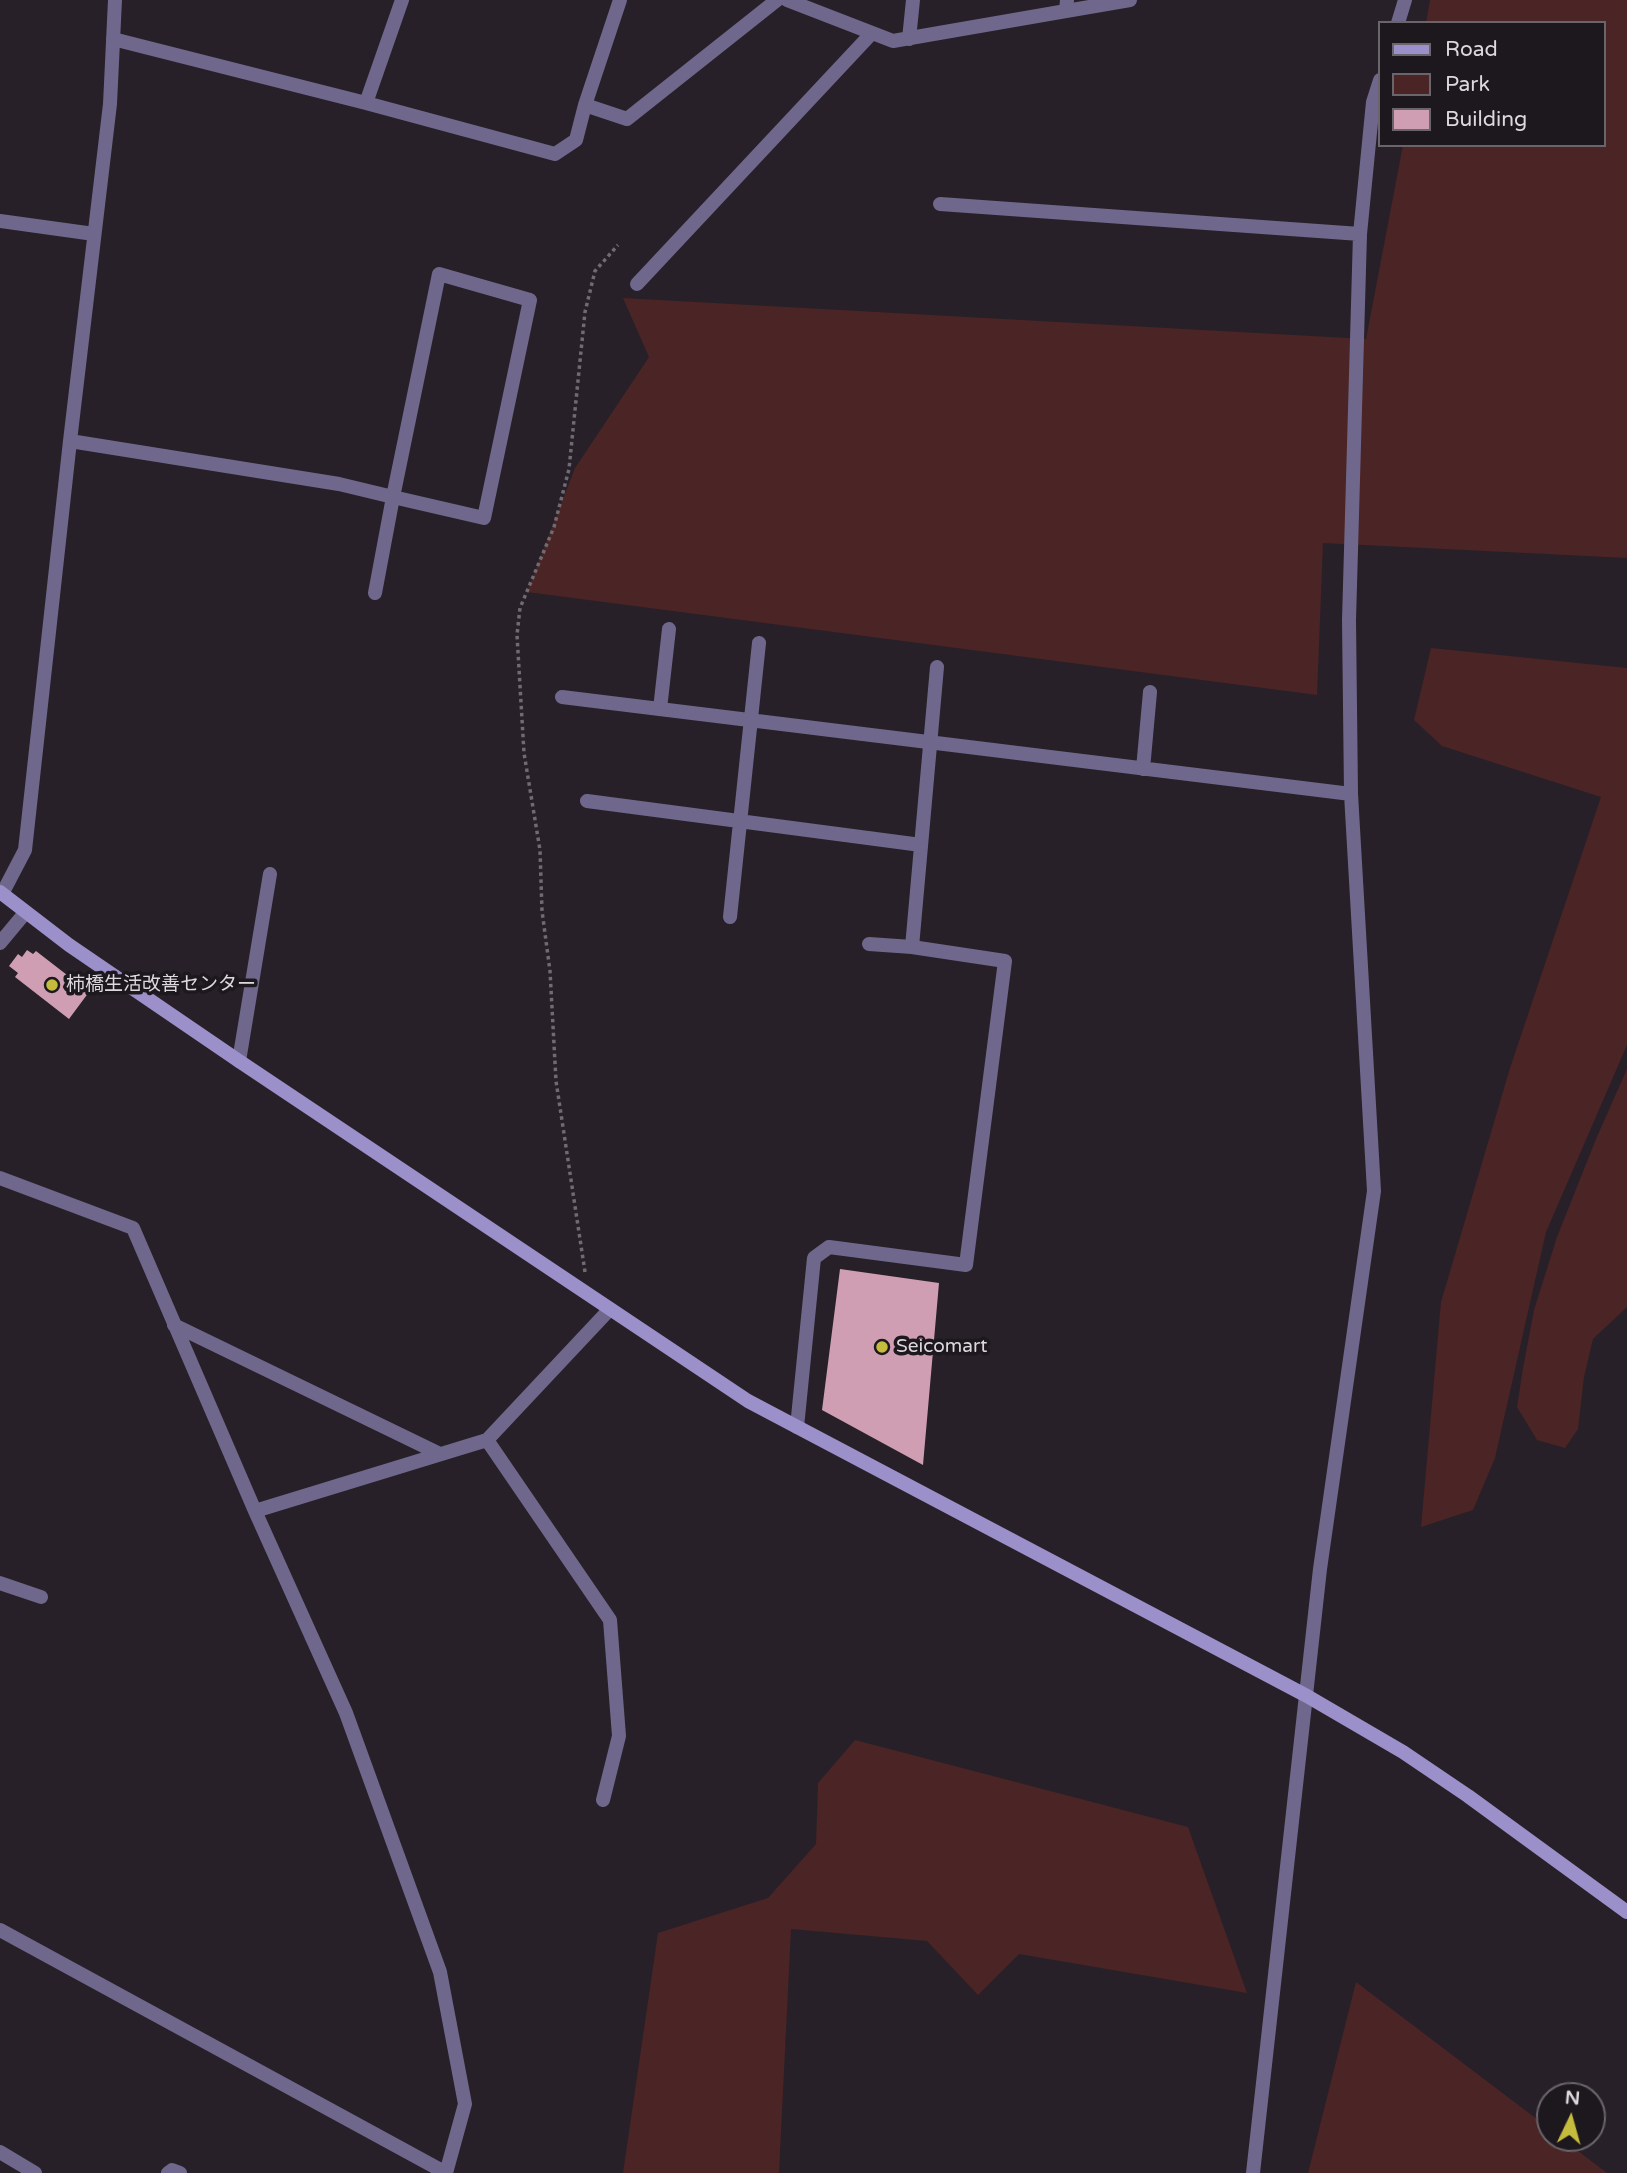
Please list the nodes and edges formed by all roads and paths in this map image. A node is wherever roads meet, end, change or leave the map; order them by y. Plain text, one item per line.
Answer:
1 (115, 0) edge
2 (402, 0) edge
3 (620, 0) edge
4 (778, 0) edge
5 (787, 0) edge
6 (913, 0) edge
7 (1130, 0) edge
8 (1405, 0) edge
9 (1067, 6) edge
10 (1399, 21) edge
11 (872, 33) junction
12 (113, 39) junction
13 (909, 39) junction
14 (1378, 86) edge
15 (366, 103) junction
16 (584, 106) junction
17 (940, 204) dead end
18 (0, 221) edge
19 (94, 234) junction
20 (1360, 234) junction
21 (618, 245) dead end
22 (637, 284) dead end
23 (70, 441) junction
24 (393, 497) junction
25 (375, 593) dead end
26 (669, 629) dead end
27 (759, 643) dead end
28 (937, 667) dead end
29 (1150, 692) dead end
30 (562, 697) dead end
31 (660, 709) junction
32 (750, 720) junction
33 (930, 742) junction
34 (1143, 769) junction
35 (1351, 794) junction
36 (587, 801) dead end
37 (739, 822) junction
38 (921, 845) junction
39 (270, 874) dead end
40 (1, 893) edge
41 (25, 913) junction
42 (730, 916) dead end
43 (0, 943) edge
44 (869, 944) dead end
45 (912, 947) junction
46 (239, 1061) junction
47 (0, 1178) edge
48 (590, 1295) junction
49 (610, 1309) junction
50 (174, 1325) junction
51 (797, 1427) junction
52 (487, 1440) junction
53 (440, 1454) junction
54 (254, 1510) junction
55 (0, 1583) edge
56 (41, 1597) dead end
57 (1307, 1696) junction
58 (603, 1800) dead end
59 (1627, 1912) edge
60 (0, 1930) edge
61 (0, 2152) edge
62 (35, 2173) edge
63 (168, 2173) edge
64 (180, 2173) edge
65 (446, 2173) edge
66 (1253, 2173) edge

1 - 12 street
2 - 15 street
3 - 16 street
4 - 16 street
5 - 11 street
6 - 13 street
7 - 9 street
8 - 10 street
9 - 13 street
11 - 13 street
11 - 22 street
12 - 15 street
12 - 19 street
14 - 20 street
15 - 16 street
17 - 20 street
18 - 19 street
19 - 23 street
20 - 35 street
21 - 48 path
23 - 24 street
23 - 40 street
24 - 24 street
24 - 25 street
26 - 31 street
27 - 32 street
28 - 33 street
29 - 34 street
30 - 31 street
31 - 32 street
32 - 33 street
32 - 37 street
33 - 34 street
33 - 38 street
34 - 35 street
35 - 57 street
36 - 37 street
37 - 38 street
37 - 42 street
38 - 45 street
39 - 46 street
40 - 41 street
41 - 43 street
41 - 46 street
44 - 45 street
45 - 51 street
46 - 48 street
47 - 50 street
48 - 49 street
49 - 51 street
49 - 52 street
50 - 53 street
50 - 54 street
51 - 57 street
52 - 53 street
52 - 58 street
53 - 54 street
54 - 65 street
55 - 56 street
57 - 59 street
57 - 66 street
60 - 65 street
61 - 62 street
63 - 64 street

